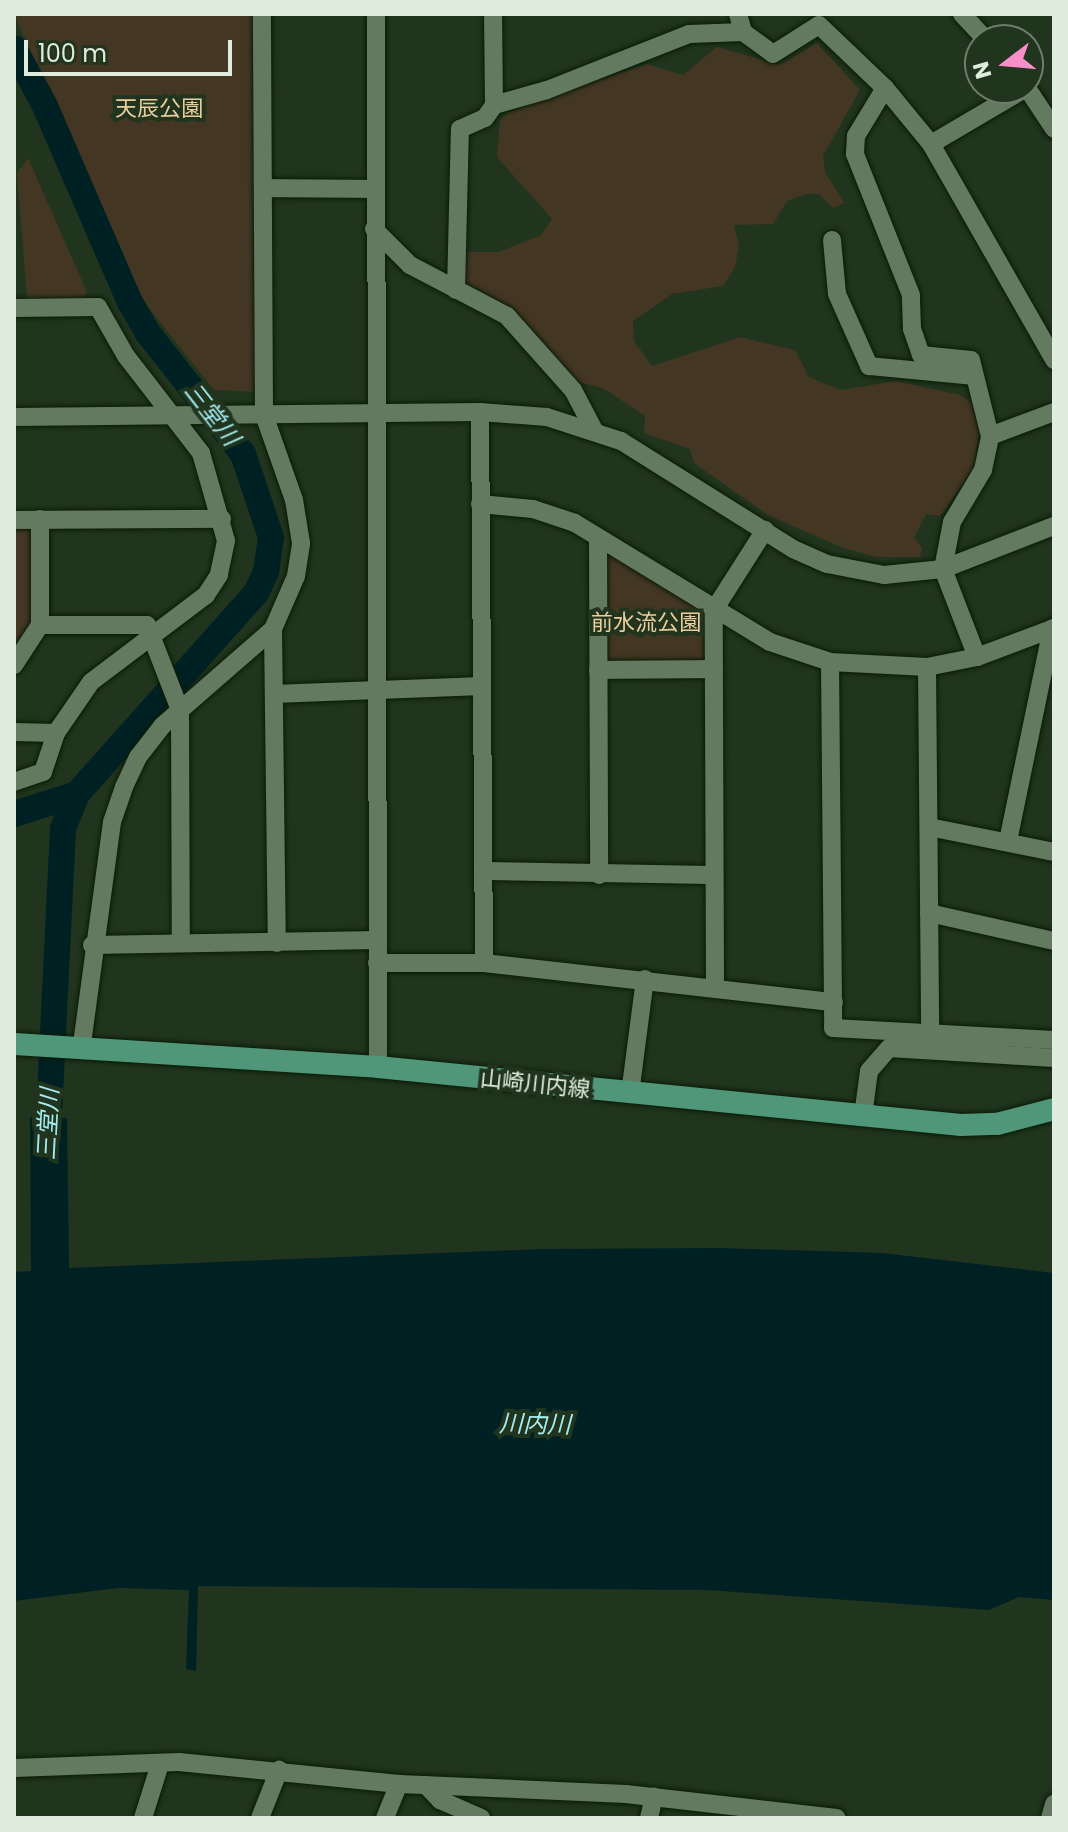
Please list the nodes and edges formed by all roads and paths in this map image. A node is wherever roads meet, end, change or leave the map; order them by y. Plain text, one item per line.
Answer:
1 (262, 14) edge
2 (376, 14) edge
3 (493, 14) edge
4 (740, 23) edge
5 (885, 88) junction
6 (999, 104) edge
7 (494, 105) junction
8 (931, 144) junction
9 (263, 188) junction
10 (373, 189) junction
11 (374, 229) junction
12 (832, 240) dead end
13 (456, 290) junction
14 (14, 308) edge
15 (1054, 360) edge
16 (974, 376) junction
17 (480, 412) junction
18 (1054, 412) edge
19 (376, 414) junction
20 (180, 415) junction
21 (261, 415) junction
22 (14, 417) edge
23 (594, 430) junction
24 (990, 436) junction
25 (480, 504) junction
26 (40, 519) junction
27 (222, 519) junction
28 (14, 520) edge
29 (1054, 526) edge
30 (765, 530) junction
31 (598, 538) junction
32 (943, 569) junction
33 (714, 610) junction
34 (40, 625) junction
35 (1053, 628) edge
36 (273, 629) junction
37 (152, 638) junction
38 (977, 657) junction
39 (830, 662) junction
40 (14, 665) edge
41 (927, 667) junction
42 (714, 669) junction
43 (598, 670) junction
44 (480, 686) junction
45 (375, 688) junction
46 (276, 694) junction
47 (178, 705) junction
48 (14, 732) edge
49 (56, 733) junction
50 (14, 782) edge
51 (929, 827) junction
52 (1008, 841) junction
53 (1054, 852) edge
54 (483, 871) junction
55 (599, 875) junction
56 (714, 875) junction
57 (929, 913) junction
58 (377, 940) junction
59 (1054, 941) edge
60 (181, 943) junction
61 (277, 943) junction
62 (92, 945) junction
63 (377, 963) junction
64 (484, 963) junction
65 (645, 979) junction
66 (715, 987) junction
67 (834, 1002) junction
68 (930, 1031) junction
69 (1054, 1040) edge
70 (24, 1044) edge
71 (82, 1044) junction
72 (1054, 1058) edge
73 (378, 1067) junction
74 (630, 1094) junction
75 (1054, 1109) edge
76 (863, 1116) junction
77 (160, 1764) junction
78 (14, 1768) edge
79 (279, 1770) junction
80 (399, 1784) junction
81 (426, 1785) junction
82 (654, 1797) junction
83 (1054, 1806) edge
84 (143, 1818) edge
85 (260, 1818) edge
86 (385, 1818) edge
87 (481, 1818) edge
88 (649, 1818) edge
89 (837, 1818) edge
90 (1050, 1818) edge

1 - 9 street
2 - 10 street
3 - 7 street
4 - 5 street
4 - 7 street
5 - 8 street
5 - 16 street
6 - 8 street
7 - 13 street
8 - 15 street
9 - 10 street
9 - 21 street
10 - 11 street
11 - 13 street
11 - 19 street
12 - 16 street
13 - 23 street
14 - 20 street
16 - 24 street
17 - 19 street
17 - 23 street
17 - 25 street
18 - 24 street
19 - 21 street
19 - 45 street
20 - 21 street
20 - 22 street
20 - 27 street
21 - 36 street
23 - 30 street
24 - 32 street
25 - 31 street
25 - 44 street
26 - 27 street
26 - 28 street
26 - 34 street
27 - 37 street
29 - 32 street
30 - 32 street
30 - 33 street
31 - 33 street
31 - 43 street
32 - 38 street
33 - 39 street
33 - 42 street
34 - 37 street
34 - 40 street
35 - 38 street
35 - 52 street
36 - 46 street
36 - 47 street
37 - 47 street
37 - 49 street
38 - 41 street
39 - 41 street
39 - 67 street
41 - 51 street
42 - 43 street
42 - 56 street
43 - 55 street
44 - 45 street
44 - 54 street
45 - 46 street
45 - 58 street
46 - 61 street
47 - 60 street
47 - 62 street
48 - 49 street
49 - 50 street
51 - 52 street
51 - 57 street
52 - 53 street
54 - 55 street
54 - 64 street
55 - 56 street
56 - 66 street
57 - 59 street
57 - 68 street
58 - 61 street
58 - 63 street
60 - 61 street
60 - 62 street
62 - 71 street
63 - 64 street
63 - 73 street
64 - 65 street
65 - 66 street
65 - 74 street
66 - 67 street
67 - 68 street
68 - 69 street
70 - 71 main road, 山崎川内線
71 - 73 main road, 山崎川内線
72 - 76 street
73 - 74 main road, 山崎川内線
74 - 76 main road, 山崎川内線
75 - 76 main road, 山崎川内線
77 - 78 street
77 - 79 street
77 - 84 street
79 - 80 street
79 - 85 street
80 - 81 street
80 - 86 street
81 - 82 street
81 - 87 street
82 - 88 street
82 - 89 street
83 - 90 street

